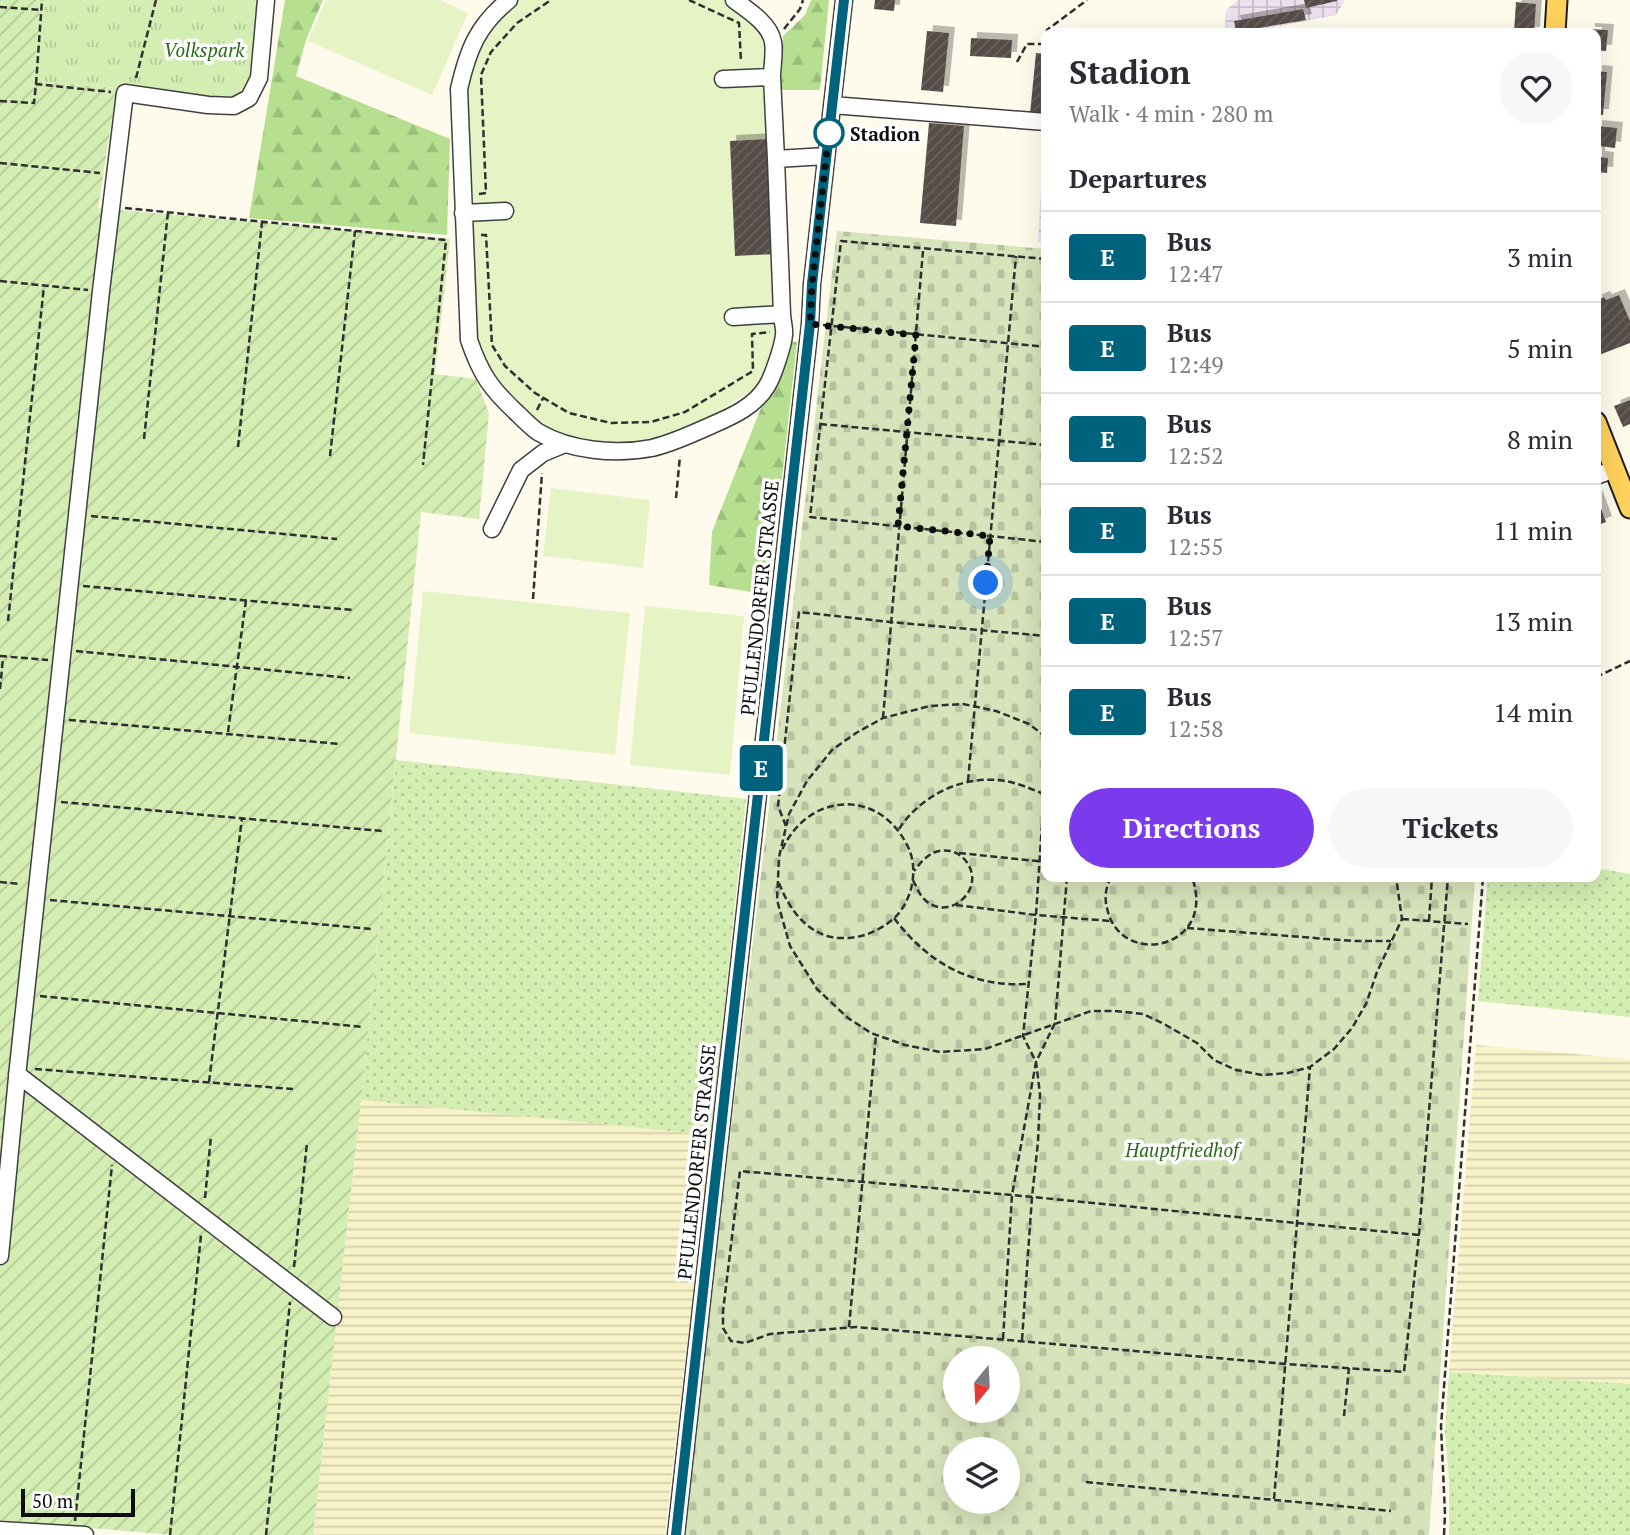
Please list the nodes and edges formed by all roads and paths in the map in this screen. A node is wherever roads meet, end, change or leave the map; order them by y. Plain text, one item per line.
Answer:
1 (43, 0) edge
2 (156, 0) edge
3 (266, 0) edge
4 (509, 0) edge
5 (551, 0) edge
6 (690, 0) edge
7 (734, 0) edge
8 (803, 0) edge
9 (844, 0) edge
10 (1087, 0) edge
11 (1557, 0) edge
12 (0, 6) edge
13 (41, 10) junction
14 (1050, 28) edge
15 (1555, 28) edge
16 (773, 41) junction
17 (1041, 44) edge
18 (741, 62) dead end
19 (1017, 62) dead end
20 (772, 77) junction
21 (723, 79) dead end
22 (36, 84) junction
23 (128, 94) junction
24 (0, 101) edge
25 (832, 105) junction
26 (1041, 122) edge
27 (826, 156) junction
28 (775, 159) junction
29 (0, 163) edge
30 (114, 175) junction
31 (462, 194) junction
32 (111, 207) junction
33 (505, 211) dead end
34 (168, 212) junction
35 (463, 213) junction
36 (262, 222) junction
37 (355, 231) junction
38 (464, 237) junction
39 (923, 249) junction
40 (1016, 256) junction
41 (1041, 258) edge
42 (0, 281) edge
43 (44, 286) junction
44 (101, 291) junction
45 (782, 314) junction
46 (733, 317) dead end
47 (810, 324) junction
48 (831, 326) junction
49 (784, 331) junction
50 (916, 335) junction
51 (1009, 343) junction
52 (1041, 346) edge
53 (820, 424) junction
54 (539, 432) junction
55 (908, 432) junction
56 (144, 439) dead end
57 (682, 439) junction
58 (999, 441) junction
59 (565, 444) junction
60 (1041, 445) edge
61 (238, 447) dead end
62 (1601, 450) edge
63 (330, 456) dead end
64 (539, 457) junction
65 (423, 465) dead end
66 (1605, 472) edge
67 (676, 498) dead end
68 (1630, 508) edge
69 (77, 515) junction
70 (898, 526) junction
71 (492, 529) dead end
72 (990, 536) junction
73 (337, 539) dead end
74 (1041, 541) edge
75 (70, 585) junction
76 (533, 599) dead end
77 (246, 600) junction
78 (353, 610) dead end
79 (8, 621) dead end
80 (890, 622) junction
81 (982, 631) junction
82 (1041, 636) edge
83 (2, 656) edge
84 (62, 656) junction
85 (1630, 661) edge
86 (238, 667) junction
87 (1601, 675) edge
88 (350, 678) dead end
89 (0, 689) edge
90 (974, 707) junction
91 (883, 718) junction
92 (55, 719) junction
93 (1041, 733) edge
94 (228, 734) junction
95 (340, 744) dead end
96 (968, 781) junction
97 (1041, 793) edge
98 (47, 801) junction
99 (242, 818) junction
100 (786, 827) junction
101 (899, 830) junction
102 (382, 831) dead end
103 (957, 853) junction
104 (779, 857) junction
105 (1041, 862) joint
106 (914, 871) junction
107 (914, 880) junction
108 (778, 881) junction
109 (0, 882) edge
110 (1067, 882) edge
111 (1108, 882) edge
112 (1194, 882) edge
113 (1397, 882) edge
114 (1432, 882) edge
115 (1448, 882) edge
116 (1483, 882) edge
117 (37, 892) junction
118 (956, 905) junction
119 (1036, 915) junction
120 (229, 916) junction
121 (894, 918) junction
122 (1064, 918) junction
123 (1402, 919) junction
124 (1111, 921) junction
125 (1429, 921) junction
126 (1445, 922) junction
127 (1468, 924) dead end
128 (1187, 928) junction
129 (372, 929) dead end
130 (1391, 941) junction
131 (1028, 984) junction
132 (26, 995) junction
133 (217, 1013) junction
134 (1055, 1023) junction
135 (364, 1027) dead end
136 (876, 1035) junction
137 (1023, 1036) junction
138 (1036, 1062) junction
139 (1310, 1067) junction
140 (18, 1071) junction
141 (209, 1082) junction
142 (293, 1088) dead end
143 (211, 1136) dead end
144 (307, 1143) dead end
145 (114, 1148) junction
146 (862, 1182) junction
147 (1012, 1195) junction
148 (1032, 1197) junction
149 (203, 1217) junction
150 (1297, 1223) junction
151 (1419, 1235) junction
152 (0, 1256) edge
153 (292, 1285) junction
154 (333, 1317) dead end
155 (849, 1327) junction
156 (1003, 1339) junction
157 (1022, 1340) junction
158 (1286, 1364) junction
159 (1349, 1368) junction
160 (1344, 1416) dead end
161 (1086, 1482) dead end
162 (1274, 1499) junction
163 (1391, 1511) dead end
164 (0, 1530) edge
165 (79, 1534) edge
166 (170, 1535) edge
167 (266, 1535) edge
168 (676, 1535) edge
169 (1444, 1535) edge

1 - 13 path
2 - 23 path
3 - 23 street
4 - 31 street
5 - 31 path
6 - 18 path
7 - 16 street
8 - 16 path
9 - 25 street, PFULLENDORFER STRASSE
10 - 14 path
11 - 15 main road
12 - 13 path
13 - 22 path
16 - 20 street
17 - 19 path
20 - 21 street
20 - 28 street
22 - 23 path
22 - 24 path
23 - 30 street
25 - 26 street
25 - 27 street, PFULLENDORFER STRASSE
27 - 28 street
27 - 47 street, PFULLENDORFER STRASSE
28 - 45 street
29 - 30 path
30 - 32 street
31 - 35 street
32 - 34 path
32 - 44 street
33 - 35 street
34 - 36 path
34 - 56 path
35 - 38 street
36 - 37 path
36 - 61 path
37 - 63 path
37 - 65 path
38 - 49 path
38 - 54 street
39 - 40 path
39 - 48 path
39 - 50 path
40 - 41 path
40 - 51 path
42 - 43 path
43 - 44 path
43 - 79 path
44 - 69 street
45 - 46 street
45 - 49 street
47 - 48 path
47 - 168 street, PFULLENDORFER STRASSE
48 - 50 path
48 - 53 path
49 - 57 street
50 - 51 path
50 - 55 path
51 - 52 path
51 - 58 path
53 - 55 path
53 - 70 path
54 - 59 street
54 - 64 street
55 - 58 path
55 - 70 path
57 - 59 street
57 - 67 path
58 - 60 path
58 - 72 path
59 - 64 street
62 - 66 main road
64 - 71 street
64 - 76 path
66 - 68 main road
69 - 73 path
69 - 75 street
70 - 72 path
70 - 80 path
72 - 74 path
72 - 81 path
75 - 77 path
75 - 84 street
77 - 78 path
77 - 86 path
80 - 81 path
80 - 91 path
80 - 100 path
81 - 82 path
81 - 90 path
83 - 84 path
83 - 89 path
84 - 86 path
84 - 92 street
85 - 87 path
86 - 88 path
86 - 94 path
90 - 91 path
90 - 93 path
90 - 96 path
91 - 100 path
92 - 94 path
92 - 98 street
94 - 95 path
96 - 97 path
96 - 101 path
98 - 99 path
98 - 117 street
99 - 102 path
99 - 120 path
100 - 104 path
101 - 104 path
101 - 106 path
103 - 105 path
103 - 106 path
103 - 118 path
104 - 108 path
105 - 119 path
106 - 107 path
107 - 118 path
107 - 121 path
108 - 121 path
108 - 136 path
109 - 117 path
110 - 122 path
111 - 124 path
112 - 128 path
113 - 123 path
114 - 125 path
115 - 126 path
116 - 169 path
117 - 120 path
117 - 132 street
118 - 119 path
119 - 122 path
119 - 131 path
120 - 129 path
120 - 133 path
121 - 131 path
122 - 124 path
122 - 134 path
123 - 125 path
123 - 130 path
124 - 128 path
125 - 126 path
126 - 127 path
126 - 151 path
128 - 130 path
130 - 139 path
131 - 137 path
132 - 133 path
132 - 140 street
133 - 135 path
133 - 141 path
134 - 137 path
134 - 138 path
134 - 139 path
136 - 137 path
136 - 146 path
137 - 138 path
138 - 147 path
138 - 148 path
139 - 150 path
140 - 141 path
140 - 145 street
140 - 152 street
141 - 142 path
143 - 149 path
144 - 153 path
145 - 149 street
145 - 165 path
146 - 147 path
146 - 155 path
146 - 155 path
147 - 148 path
147 - 156 path
148 - 150 path
148 - 157 path
149 - 153 street
149 - 166 path
150 - 151 path
150 - 158 path
151 - 159 path
153 - 154 street
153 - 167 path
155 - 156 path
156 - 157 path
157 - 158 path
158 - 159 path
158 - 162 path
159 - 160 path
161 - 162 path
162 - 163 path
164 - 165 street

